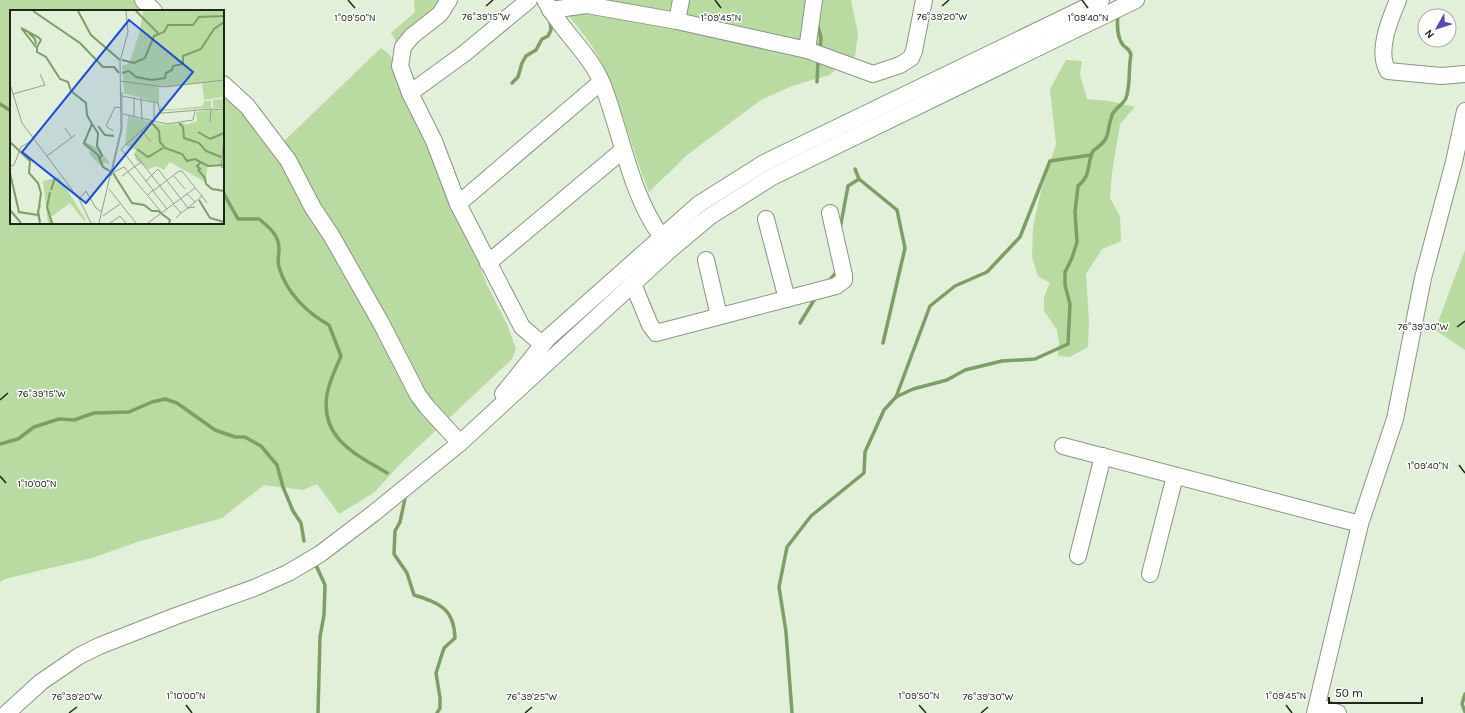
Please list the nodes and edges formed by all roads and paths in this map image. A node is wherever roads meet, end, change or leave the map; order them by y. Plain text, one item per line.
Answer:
1 (143, 0) edge
2 (449, 0) edge
3 (529, 0) edge
4 (681, 0) edge
5 (814, 0) edge
6 (924, 0) edge
7 (1101, 0) edge
8 (1136, 0) edge
9 (1398, 0) edge
10 (548, 5) edge
11 (153, 10) edge
12 (677, 21) junction
13 (807, 50) junction
14 (1465, 74) edge
15 (601, 82) junction
16 (224, 85) edge
17 (410, 93) junction
18 (1465, 111) edge
19 (623, 150) junction
20 (458, 204) junction
21 (830, 213) dead end
22 (766, 219) dead end
23 (662, 236) junction
24 (706, 260) dead end
25 (488, 263) junction
26 (633, 284) junction
27 (787, 299) junction
28 (719, 316) junction
29 (542, 344) junction
30 (472, 432) junction
31 (460, 443) junction
32 (1063, 446) dead end
33 (1103, 456) junction
34 (1176, 476) junction
35 (1360, 524) junction
36 (1078, 556) dead end
37 (1150, 574) dead end
38 (1316, 709) edge
39 (7, 713) edge
40 (1338, 713) edge

1 - 11 street
2 - 17 street
3 - 17 street
4 - 12 street
5 - 13 street
6 - 13 street
7 - 23 street
8 - 26 street
9 - 14 street
10 - 12 street
10 - 15 street
12 - 13 street
15 - 19 street
15 - 20 street
16 - 31 street
17 - 20 street
18 - 35 street
19 - 23 street
19 - 25 street
20 - 25 street
21 - 27 street
22 - 27 street
23 - 29 street
24 - 28 street
25 - 29 street
26 - 28 street
26 - 30 street
27 - 28 street
29 - 30 street
30 - 31 street
31 - 39 street
32 - 33 street
33 - 34 street
33 - 36 street
34 - 35 street
34 - 37 street
35 - 38 street
38 - 40 street

